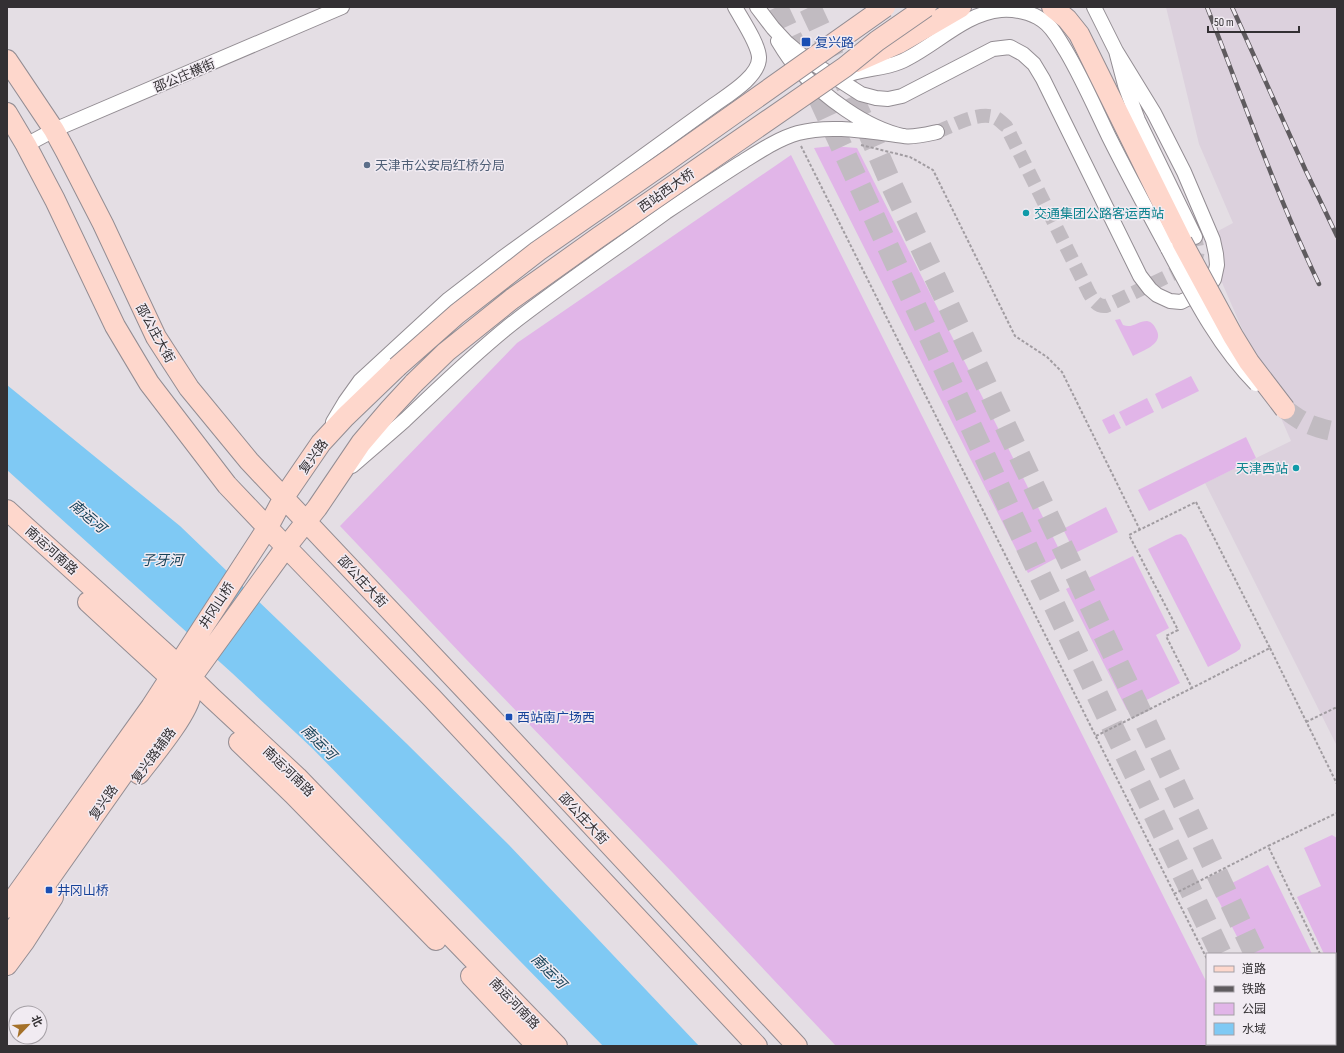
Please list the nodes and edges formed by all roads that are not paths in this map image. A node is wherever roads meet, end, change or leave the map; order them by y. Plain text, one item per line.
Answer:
1 (342, 7) edge
2 (735, 7) edge
3 (757, 7) edge
4 (885, 7) edge
5 (926, 7) edge
6 (961, 7) edge
7 (1052, 7) edge
8 (1094, 7) edge
9 (1116, 51) junction
10 (7, 60) edge
11 (842, 73) junction
12 (821, 90) junction
13 (714, 105) junction
14 (7, 113) edge
15 (54, 130) junction
16 (937, 132) tunnel mouth
17 (904, 136) junction
18 (26, 145) junction
19 (753, 156) junction
20 (1194, 237) tunnel mouth
21 (397, 367) joint
22 (1285, 409) joint
23 (321, 443) junction
24 (336, 479) junction
25 (284, 497) junction
26 (7, 510) edge
27 (306, 522) junction
28 (7, 527) edge
29 (268, 527) junction
30 (286, 547) junction
31 (247, 558) joint
32 (183, 675) junction
33 (7, 885) edge
34 (7, 908) edge
35 (7, 939) edge
36 (7, 965) edge
37 (537, 1046) edge
38 (557, 1046) edge
39 (757, 1046) edge
40 (797, 1046) edge

1 - 15 street, 邵公庄横街
2 - 13 street
3 - 11 street
3 - 12 street
4 - 21 street, 西站西大桥, bridge
5 - 11 street, 西站西大桥, bridge
6 - 11 street, bridge
7 - 22 street, bridge
8 - 9 street
9 - 11 street
9 - 20 street
10 - 15 street, 邵公庄大街
11 - 12 street
11 - 22 street, bridge
11 - 24 street, 西站西大桥, bridge
12 - 17 street
13 - 19 street
13 - 23 street
14 - 18 street
15 - 18 street, 邵公庄横街
15 - 25 street, 邵公庄大街
16 - 17 street
17 - 19 street
18 - 29 street
19 - 24 street
21 - 23 street, 复兴路
23 - 25 street, 复兴路
24 - 27 street
25 - 27 street, 邵公庄大街
25 - 29 street, 复兴路
26 - 32 street, 南运河南路
27 - 30 street
27 - 40 street, 邵公庄大街
28 - 32 street, 南运河南路
29 - 30 street
29 - 31 street, 复兴路
30 - 32 street, 井冈山桥
30 - 39 street
31 - 32 street, 井冈山桥
32 - 33 street
32 - 34 street, 复兴路
32 - 35 street, 复兴路
32 - 36 street, 复兴路辅路
32 - 37 street, 南运河南路
32 - 38 street, 南运河南路

